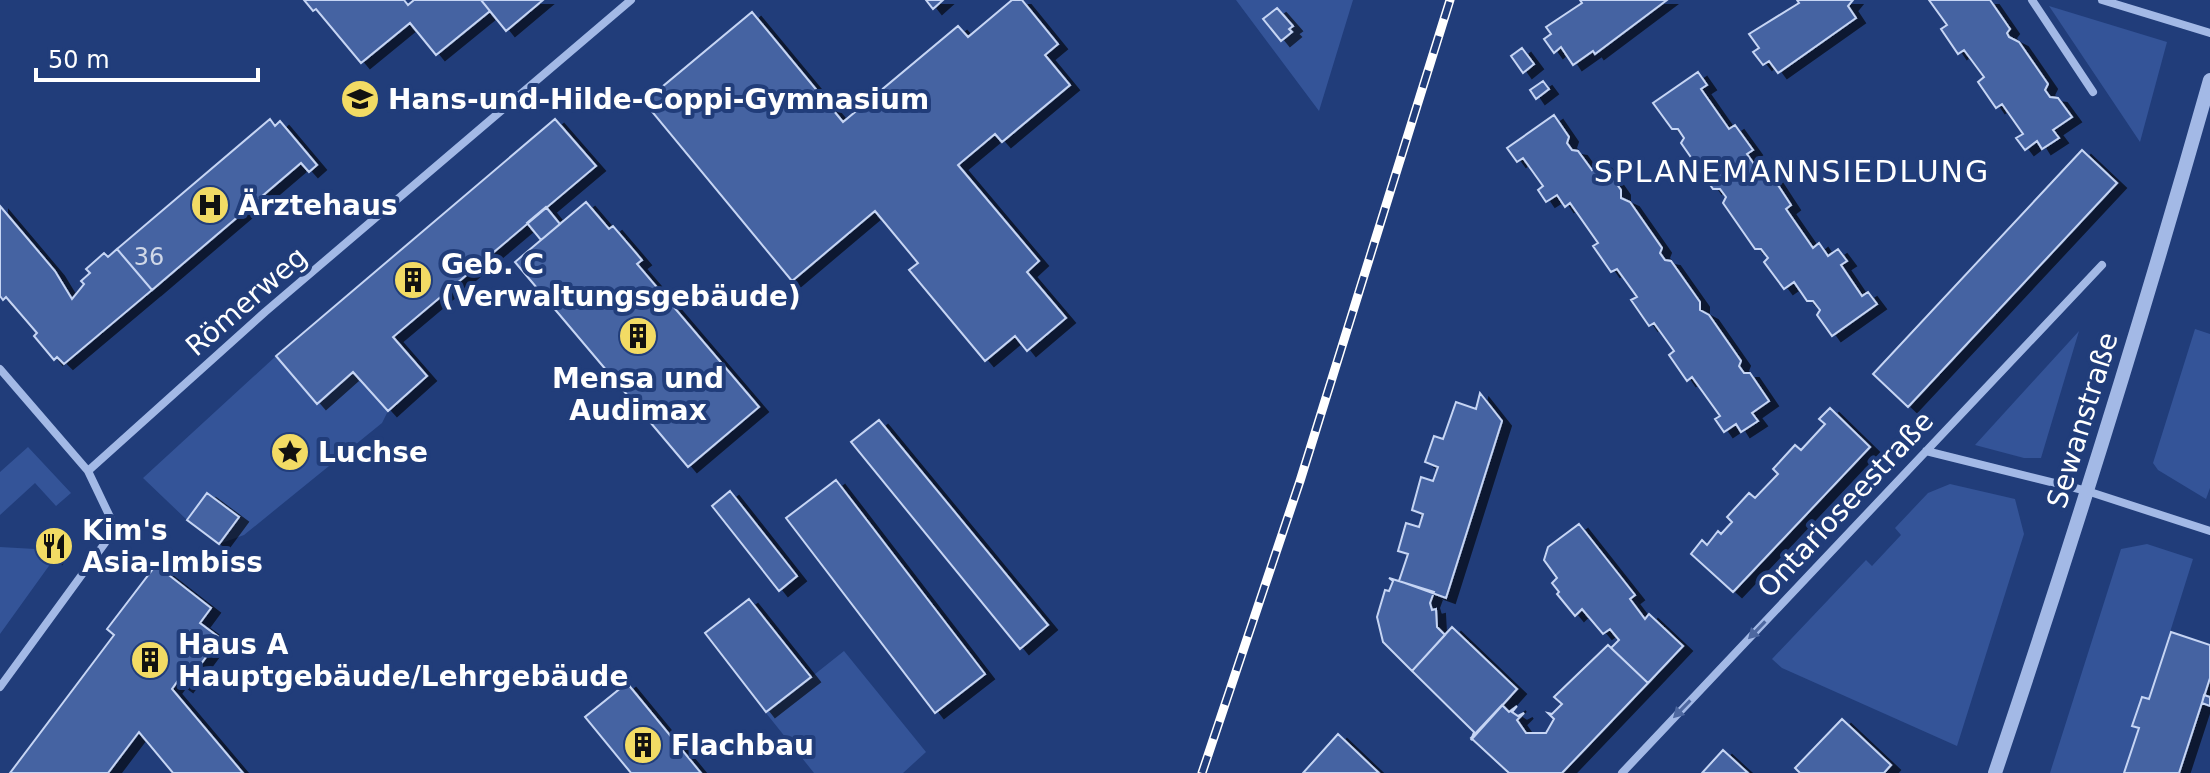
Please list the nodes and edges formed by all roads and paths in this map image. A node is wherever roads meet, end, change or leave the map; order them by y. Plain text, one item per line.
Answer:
1 (631, 0) edge
2 (2032, 0) edge
3 (2102, 0) edge
4 (2210, 33) edge
5 (2210, 80) edge
6 (2093, 92) dead end
7 (2102, 265) dead end
8 (0, 369) edge
9 (1926, 451) junction
10 (88, 471) junction
11 (2087, 491) junction
12 (2210, 531) edge
13 (0, 687) edge
14 (1622, 773) edge
15 (1995, 773) edge

1 - 10 street, Römerweg
2 - 6 street
3 - 4 street
5 - 11 street, Sewanstraße
7 - 9 street, Ontarioseestraße
8 - 10 street
9 - 11 street
9 -> 14 street, Ontarioseestraße
10 - 13 street
11 - 12 street
11 - 15 street, Sewanstraße

